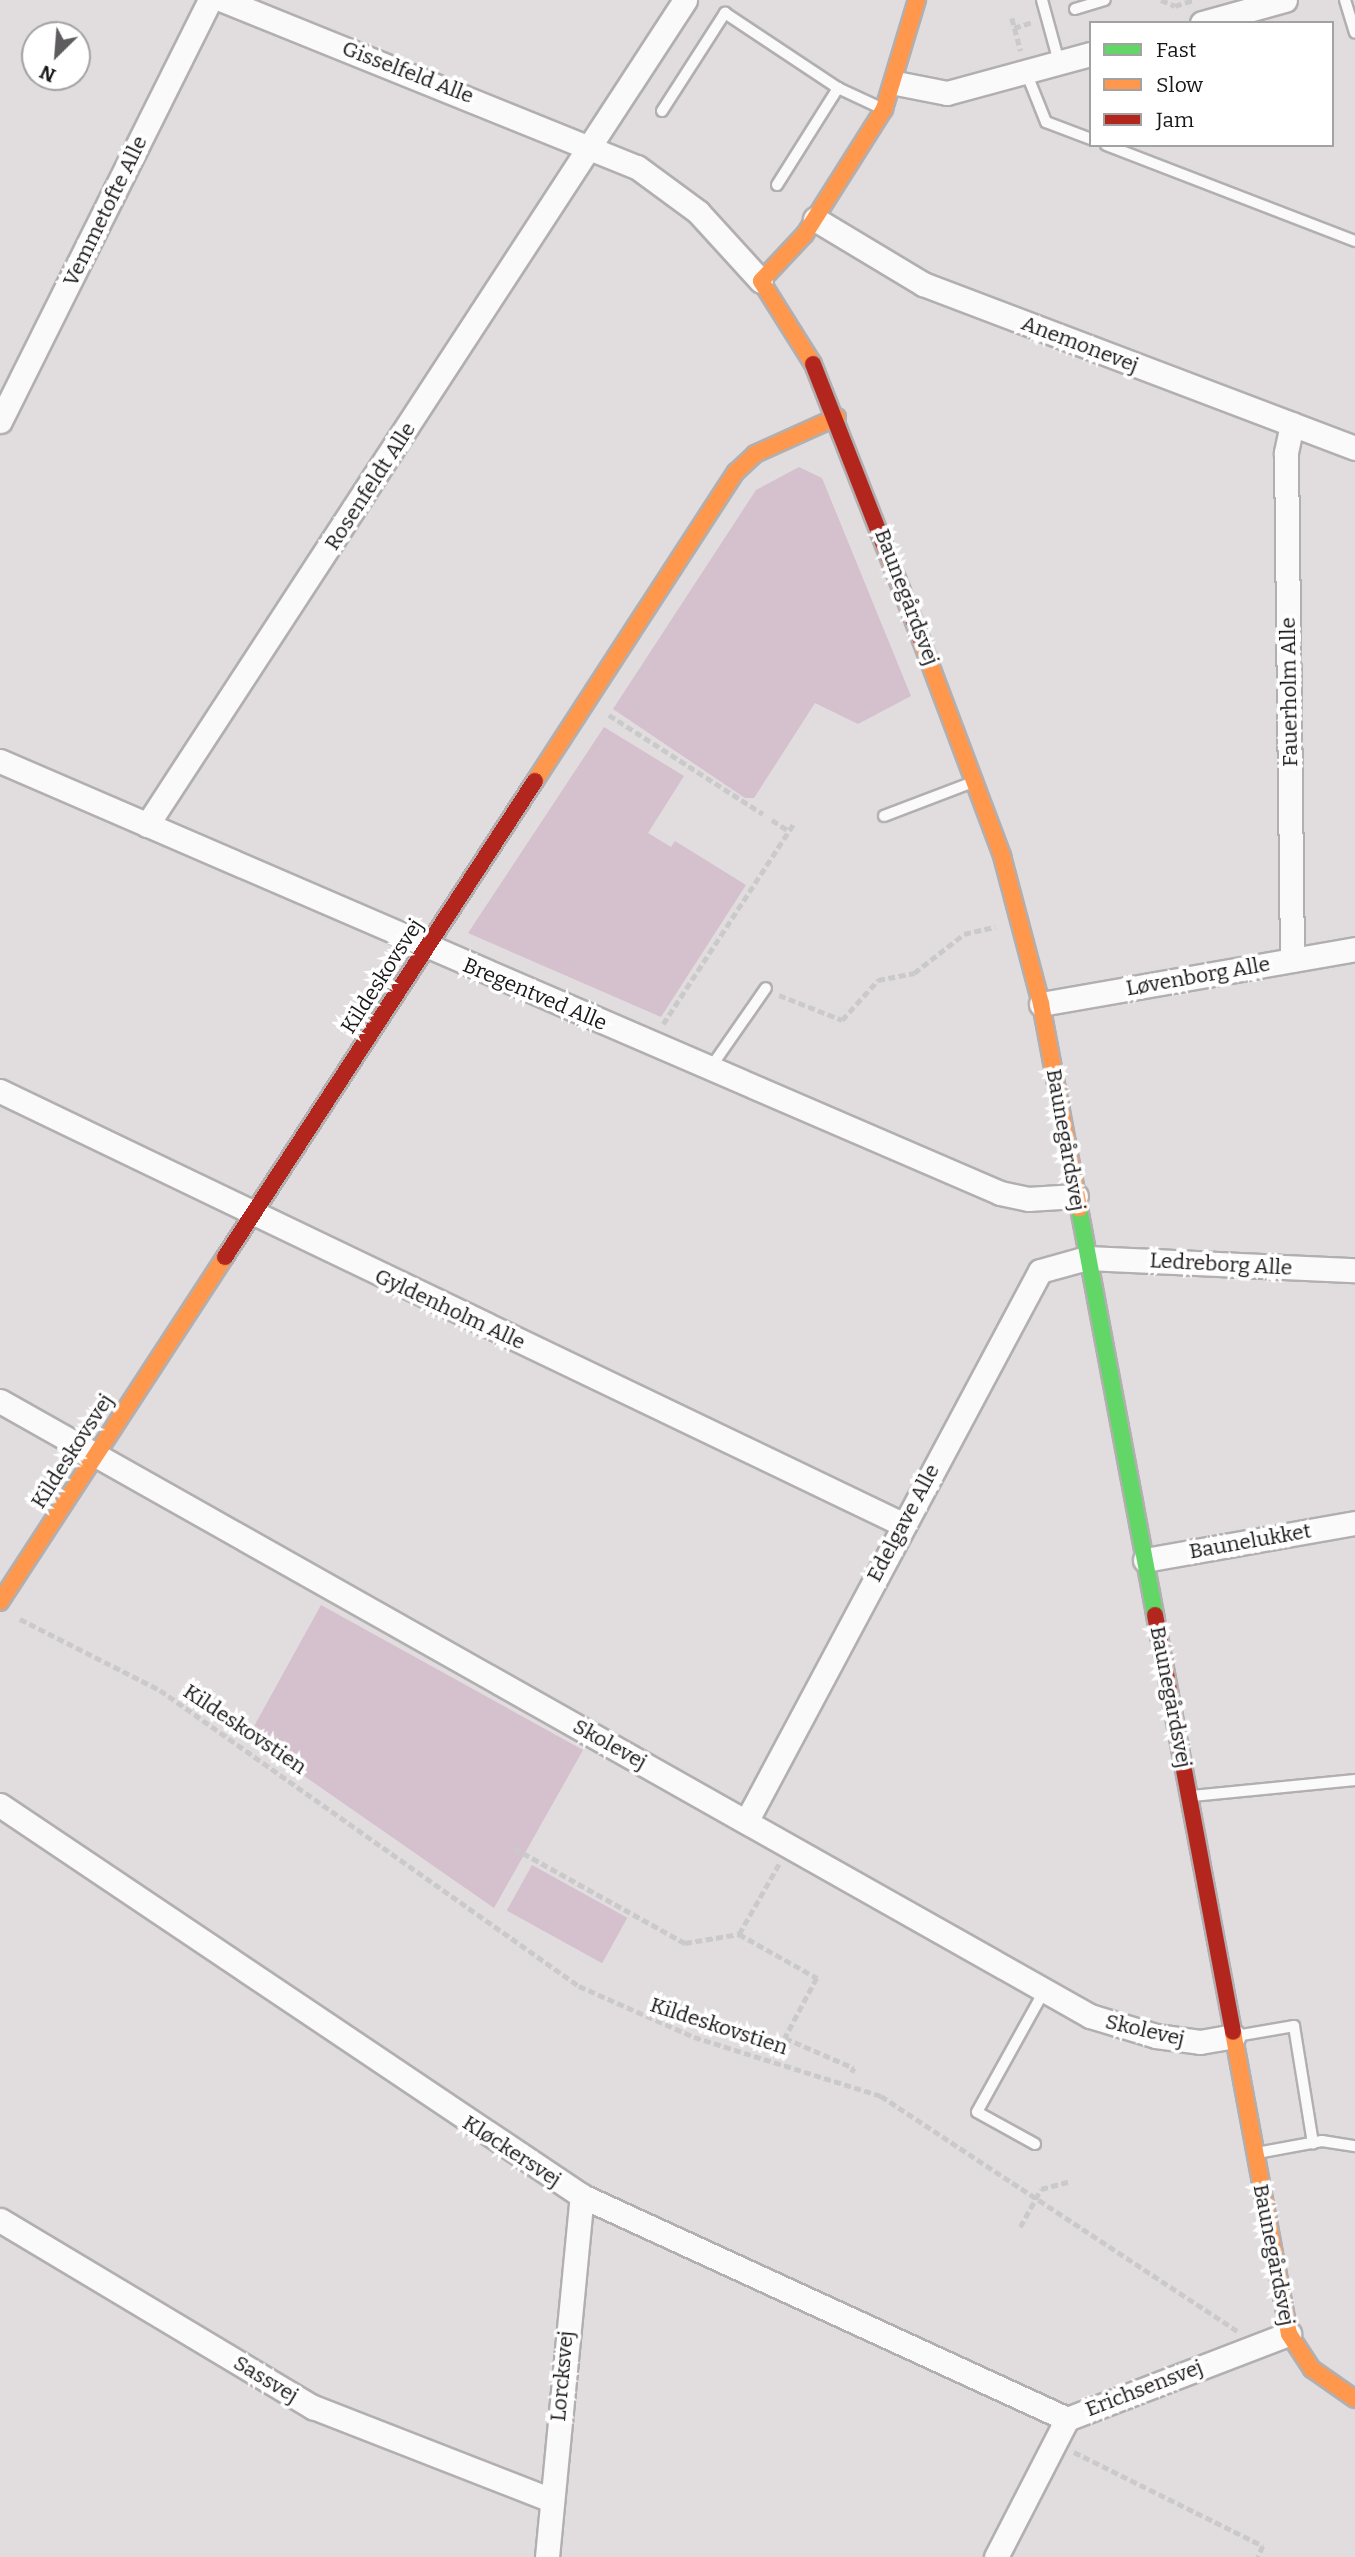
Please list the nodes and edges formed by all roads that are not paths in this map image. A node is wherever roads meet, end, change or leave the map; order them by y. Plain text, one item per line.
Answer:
1 (210, 0) edge
2 (223, 0) edge
3 (685, 0) edge
4 (916, 0) edge
5 (1042, 0) edge
6 (1105, 0) edge
7 (1285, 0) edge
8 (1345, 0) edge
9 (1075, 9) dead end
10 (1209, 21) edge
11 (1355, 33) edge
12 (1089, 54) edge
13 (1059, 62) junction
14 (1026, 72) junction
15 (896, 83) junction
16 (838, 88) junction
17 (884, 109) junction
18 (662, 111) dead end
19 (1089, 138) edge
20 (593, 146) junction
21 (1111, 147) edge
22 (777, 185) dead end
23 (816, 219) junction
24 (1355, 241) edge
25 (761, 281) junction
26 (837, 417) junction
27 (0, 421) edge
28 (1292, 424) junction
29 (1355, 448) edge
30 (0, 761) edge
31 (978, 780) junction
32 (884, 816) dead end
33 (147, 825) junction
34 (425, 948) junction
35 (1355, 948) edge
36 (1292, 960) junction
37 (766, 988) road end
38 (1041, 1004) junction
39 (711, 1068) junction
40 (0, 1091) edge
41 (1076, 1196) junction
42 (253, 1215) junction
43 (1087, 1258) junction
44 (1355, 1270) edge
45 (0, 1401) edge
46 (94, 1456) junction
47 (1355, 1522) edge
48 (902, 1524) junction
49 (1145, 1560) junction
50 (4, 1608) edge
51 (1355, 1780) edge
52 (1189, 1797) junction
53 (0, 1805) edge
54 (747, 1821) junction
55 (1044, 1991) junction
56 (1233, 2036) junction
57 (1313, 2143) junction
58 (1035, 2144) dead end
59 (1355, 2146) edge
60 (1255, 2153) junction
61 (582, 2196) junction
62 (0, 2220) edge
63 (1289, 2334) junction
64 (1355, 2399) edge
65 (1067, 2419) junction
66 (551, 2500) junction
67 (547, 2557) edge
68 (996, 2557) edge

1 - 27 street, Vemmetofte Alle
2 - 20 street, Gisselfeld Alle
3 - 20 street
4 - 15 street
5 - 13 lane
6 - 9 lane
7 - 10 street
8 - 11 lane
12 - 13 street
13 - 14 street
14 - 15 street
14 - 19 lane
15 - 17 street
16 - 17 lane
16 - 18 lane
16 - 22 lane
17 - 23 street
20 - 25 street, Baunegårdsvej
20 - 33 street, Rosenfeldt Alle
21 - 24 lane
23 - 25 street
23 - 28 street, Anemonevej
25 - 26 street, Baunegårdsvej
26 - 31 street, Baunegårdsvej
26 - 34 street, Kildeskovsvej
28 - 29 street, Anemonevej
28 - 36 street, Fauerholm Alle
30 - 33 street, Bregentved Alle
31 - 32 lane
31 - 38 street, Baunegårdsvej
33 - 34 street, Bregentved Alle
34 - 39 street, Bregentved Alle
34 - 42 street, Kildeskovsvej
35 - 36 street, Løvenborg Alle
36 - 38 street, Løvenborg Alle
37 - 39 lane
38 - 41 street, Baunegårdsvej
39 - 41 street, Bregentved Alle
40 - 42 street, Gyldenholm Alle
41 - 43 street, Baunegårdsvej
42 - 46 street, Kildeskovsvej
42 - 48 street, Gyldenholm Alle
43 - 44 street, Ledreborg Alle
43 - 48 street, Edelgave Alle
43 - 49 street, Baunegårdsvej
45 - 46 street, Skolevej
46 - 50 street, Kildeskovsvej
46 - 54 street, Skolevej
47 - 49 street, Baunelukket
48 - 54 street, Edelgave Alle
49 - 52 street, Baunegårdsvej
51 - 52 lane
52 - 56 street, Baunegårdsvej
53 - 61 street, Kløckersvej
54 - 55 street, Skolevej
55 - 56 street, Skolevej
55 - 58 lane
56 - 57 lane
56 - 60 street, Baunegårdsvej
57 - 59 lane
57 - 60 lane
60 - 63 street, Baunegårdsvej
61 - 65 street, Kløckersvej
61 - 66 street, Lorcksvej
62 - 66 street, Sassvej
63 - 64 street, Baunegårdsvej
63 - 65 street, Erichsensvej
65 - 68 street, Erichsensvej
66 - 67 street, Lorcksvej

